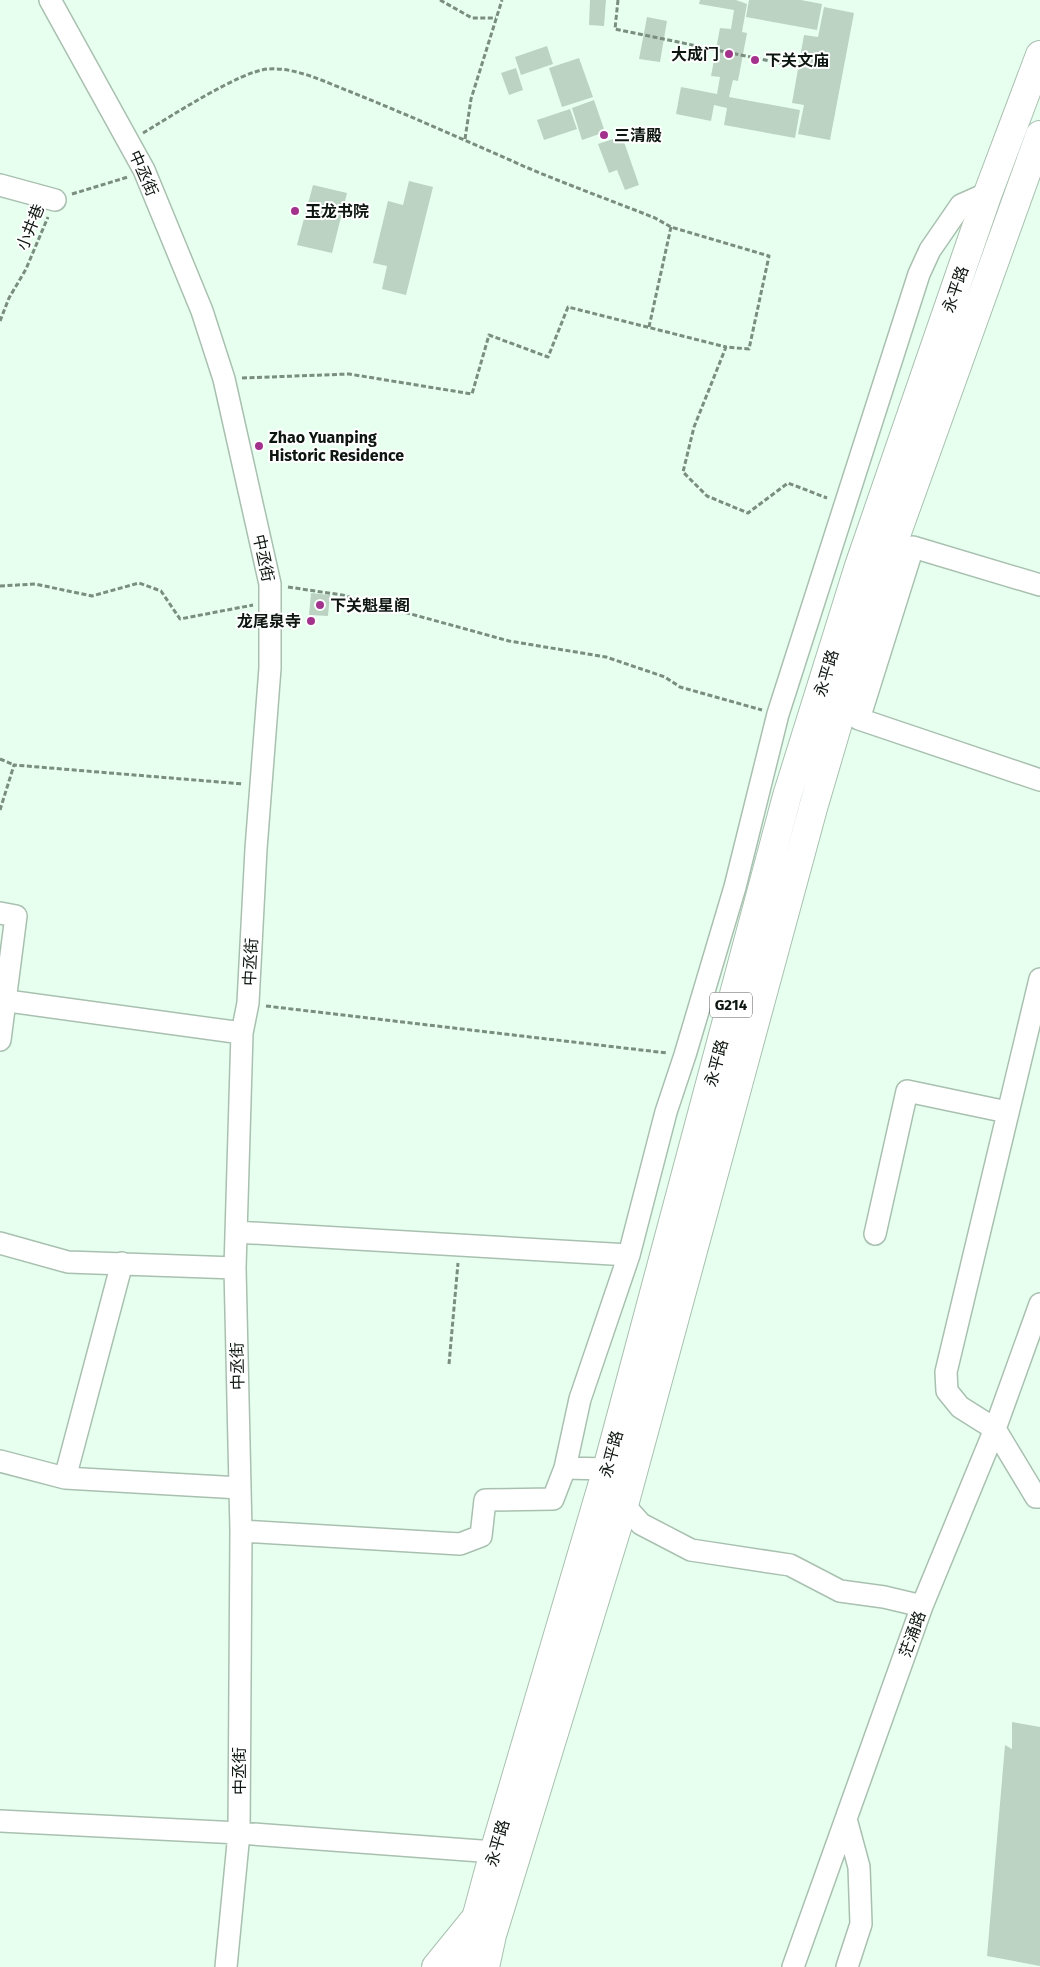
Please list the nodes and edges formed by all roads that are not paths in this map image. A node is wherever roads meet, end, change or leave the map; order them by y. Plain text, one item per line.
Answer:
1 (50, 0) edge
2 (1040, 55) edge
3 (1040, 135) edge
4 (0, 185) edge
5 (988, 193) junction
6 (55, 200) road end
7 (1040, 586) edge
8 (1040, 780) edge
9 (0, 913) edge
10 (1040, 979) edge
11 (3, 1000) edge
12 (242, 1033) junction
13 (0, 1040) edge
14 (1008, 1112) junction
15 (236, 1232) junction
16 (875, 1234) dead end
17 (0, 1243) edge
18 (629, 1255) junction
19 (122, 1263) junction
20 (235, 1268) junction
21 (1040, 1304) edge
22 (995, 1429) junction
23 (0, 1461) edge
24 (565, 1468) junction
25 (607, 1469) junction
26 (66, 1478) junction
27 (240, 1488) junction
28 (1040, 1497) edge
29 (611, 1502) junction
30 (241, 1531) junction
31 (922, 1606) junction
32 (846, 1819) junction
33 (0, 1821) edge
34 (239, 1833) junction
35 (494, 1852) junction
36 (483, 1927) junction
37 (226, 1967) edge
38 (436, 1967) edge
39 (462, 1967) edge
40 (485, 1967) edge
41 (500, 1967) edge
42 (794, 1967) edge
43 (847, 1967) edge

1 - 12 street, 中丞街
2 - 5 main road, 永平路 / G214
3 - 29 main road, 永平路 / G214
4 - 6 street
5 - 18 street
5 - 25 main road, 永平路 / G214
7 - 8 street
9 - 11 street
10 - 14 street
11 - 12 street
11 - 13 street
12 - 15 street, 中丞街
14 - 16 street
14 - 22 street
15 - 18 street
15 - 20 street, 中丞街
17 - 19 street
18 - 24 street
19 - 20 street
19 - 26 street
20 - 27 street, 中丞街
21 - 22 street, 茫涌路
22 - 28 street
22 - 31 street, 茫涌路
23 - 26 street
24 - 25 street
24 - 30 street
25 - 29 main road, 永平路 / G214
26 - 27 street
27 - 30 street, 中丞街
29 - 31 street
29 - 35 main road, 永平路 / G214
29 - 36 main road, 永平路 / G214
30 - 34 street, 中丞街
31 - 32 street, 茫涌路
32 - 42 street, 茫涌路
32 - 43 street
33 - 34 street
34 - 35 street
34 - 37 street, 中丞街
35 - 36 main road, 永平路 / G214
36 - 38 main road
36 - 39 main road, 永平路 / G214
36 - 40 main road, 永平路 / G214
36 - 41 street

